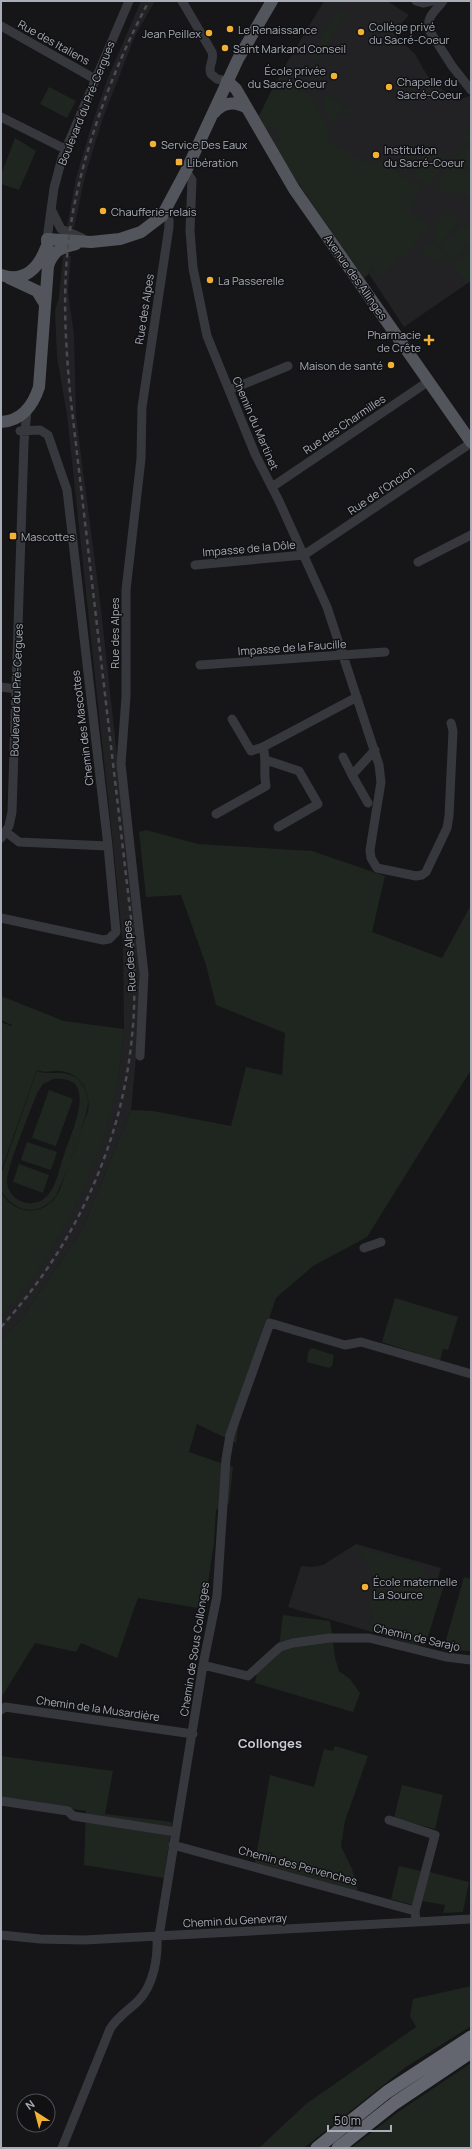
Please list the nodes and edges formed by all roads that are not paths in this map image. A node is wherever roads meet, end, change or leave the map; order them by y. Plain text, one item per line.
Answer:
1 (129, 1) edge
2 (182, 1) edge
3 (272, 1) edge
4 (416, 1) edge
5 (432, 1) edge
6 (443, 1) edge
7 (1, 26) edge
8 (95, 79) junction
9 (227, 82) junction
10 (471, 90) edge
11 (247, 108) junction
12 (213, 116) junction
13 (1, 117) edge
14 (66, 149) junction
15 (186, 171) junction
16 (51, 208) junction
17 (164, 213) junction
18 (91, 242) junction
19 (47, 244) junction
20 (48, 266) junction
21 (4, 276) edge
22 (45, 304) junction
23 (288, 366) dead end
24 (429, 381) junction
25 (229, 390) junction
26 (27, 410) junction
27 (14, 420) junction
28 (1, 422) edge
29 (22, 431) junction
30 (471, 443) edge
31 (272, 487) junction
32 (471, 535) edge
33 (304, 555) junction
34 (418, 562) dead end
35 (195, 564) dead end
36 (385, 652) dead end
37 (343, 656) junction
38 (200, 665) dead end
39 (1, 687) edge
40 (16, 689) junction
41 (357, 697) junction
42 (232, 718) dead end
43 (451, 723) dead end
44 (264, 747) junction
45 (375, 750) junction
46 (343, 757) dead end
47 (266, 760) junction
48 (352, 774) junction
49 (368, 804) dead end
50 (216, 814) dead end
51 (278, 827) dead end
52 (3, 835) edge
53 (108, 846) junction
54 (1, 918) edge
55 (140, 1056) dead end
56 (381, 1242) dead end
57 (364, 1248) dead end
58 (471, 1374) edge
59 (471, 1660) edge
60 (203, 1665) junction
61 (1, 1710) edge
62 (193, 1734) junction
63 (1, 1801) edge
64 (389, 1820) dead end
65 (176, 1832) junction
66 (174, 1845) junction
67 (415, 1911) junction
68 (471, 1919) edge
69 (416, 1922) junction
70 (1, 1935) edge
71 (158, 1936) junction
72 (471, 2037) edge
73 (471, 2052) edge
74 (62, 2148) edge
75 (317, 2148) edge
76 (338, 2148) edge

1 - 8 street, Boulevard du Pré-Cergues
2 - 9 street, Avenue des Allinges
3 - 9 main road
4 - 5 street
6 - 10 street
7 - 8 street, Rue des Italiens
8 - 14 street, Boulevard du Pré-Cergues
9 - 11 main road, Avenue des Allinges
9 - 12 main road
11 - 12 main road
11 - 24 main road, Avenue des Allinges
12 - 15 main road
13 - 14 street
14 - 16 street, Boulevard du Pré-Cergues
15 - 17 main road
15 - 25 street, Chemin du Martinet
16 - 18 street
16 - 19 street, Boulevard du Pré-Cergues
17 - 18 main road
17 - 55 street, Rue des Alpes
18 - 19 main road
18 - 20 main road
19 - 20 main road, Boulevard du Pré-Cergues
19 - 21 main road
20 - 22 main road, Boulevard du Pré-Cergues
21 - 22 main road
22 - 26 main road, Boulevard du Pré-Cergues
23 - 25 street
24 - 30 main road, Avenue des Allinges
24 - 31 street, Rue des Charmilles
25 - 31 street, Chemin du Martinet
26 - 27 main road, Boulevard du Pré-Cergues
26 - 29 street, Boulevard du Pré-Cergues
27 - 28 main road
27 - 29 street
29 - 40 street, Boulevard du Pré-Cergues
29 - 53 street, Chemin des Mascottes
30 - 33 street, Rue de l'Oncion
31 - 33 street, Chemin du Martinet
32 - 34 street
33 - 35 street, Impasse de la Dôle
33 - 37 street, Chemin du Martinet
36 - 37 street, Impasse de la Faucille
37 - 38 street, Impasse de la Faucille
37 - 41 street, Chemin du Martinet
39 - 40 street
40 - 52 street, Boulevard du Pré-Cergues
41 - 44 street
41 - 45 street, Chemin du Martinet
42 - 44 street
43 - 45 street, Chemin du Martinet
44 - 47 street
45 - 48 street
46 - 48 street
47 - 50 street
47 - 51 street
48 - 49 street
52 - 53 street, Boulevard du Pré-Cergues
53 - 54 street, Chemin des Mascottes
56 - 57 street
58 - 60 street, Chemin de Sous Collonges
59 - 60 street, Chemin de Sarajo
60 - 62 street, Chemin de Sous Collonges
61 - 62 street, Chemin de la Musardière
62 - 65 street, Chemin de Sous Collonges
63 - 65 street
64 - 67 street
65 - 66 street, Chemin de Sous Collonges
66 - 67 street, Chemin des Pervenches
66 - 71 street, Chemin de Sous Collonges
67 - 69 street
68 - 69 street, Chemin du Genevray
69 - 71 street, Chemin du Genevray
70 - 71 street, Chemin du Genevray
71 - 74 street, Chemin de Sous Collonges
72 - 75 highway
73 - 76 highway

